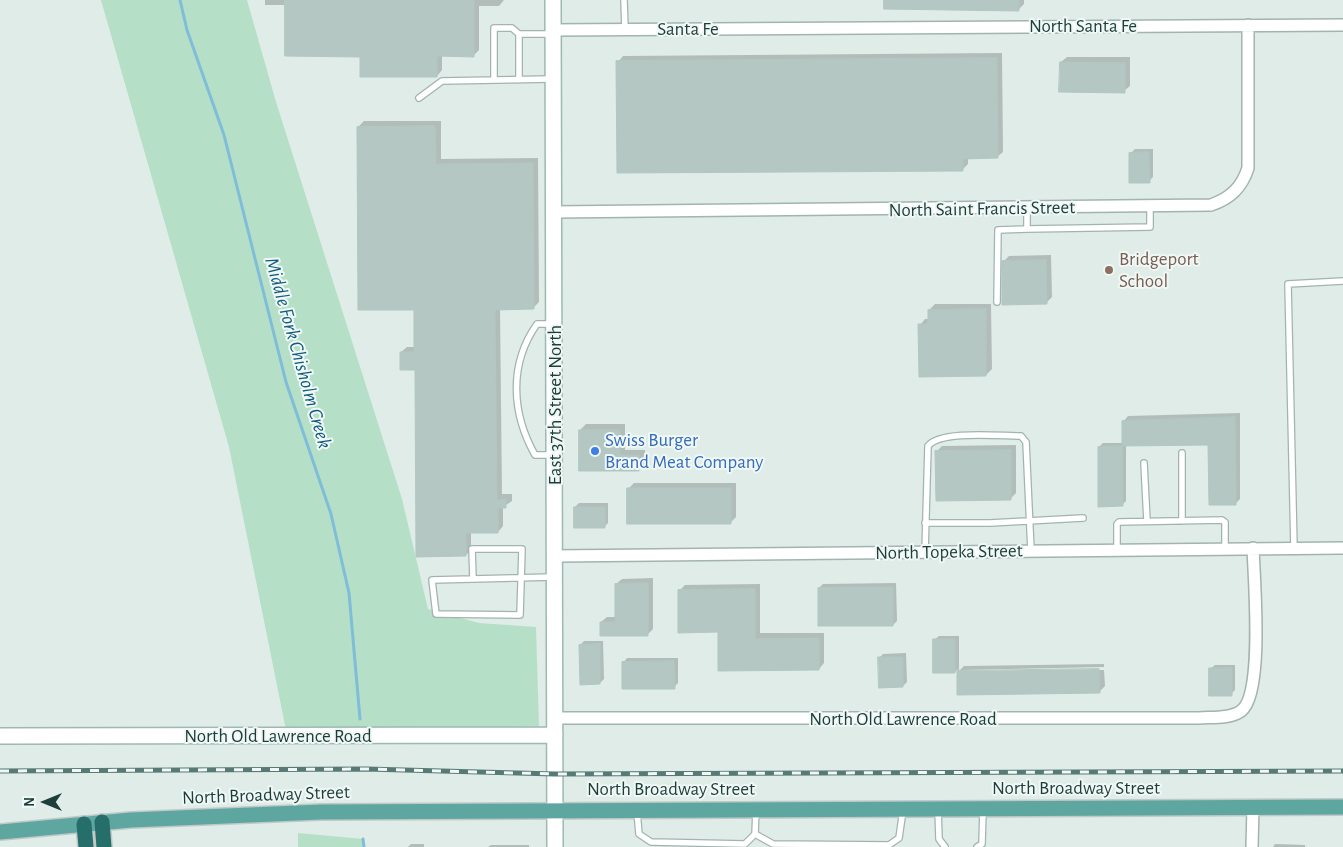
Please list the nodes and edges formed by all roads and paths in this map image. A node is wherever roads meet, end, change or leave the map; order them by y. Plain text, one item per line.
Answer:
1 (553, 0) edge
2 (624, 0) edge
3 (1248, 25) junction
4 (1343, 25) edge
5 (823, 28) joint
6 (624, 29) junction
7 (553, 32) junction
8 (519, 34) junction
9 (554, 79) junction
10 (494, 80) junction
11 (519, 80) junction
12 (419, 98) dead end
13 (1150, 207) junction
14 (1027, 208) junction
15 (554, 212) junction
16 (1027, 230) junction
17 (1343, 281) edge
18 (997, 302) dead end
19 (555, 324) junction
20 (1182, 453) dead end
21 (555, 455) junction
22 (1144, 464) dead end
23 (1084, 518) dead end
24 (1030, 520) junction
25 (1147, 521) junction
26 (1182, 521) junction
27 (926, 523) junction
28 (1253, 548) junction
29 (1294, 548) junction
30 (1343, 548) edge
31 (1225, 549) junction
32 (1117, 550) junction
33 (1031, 551) junction
34 (924, 552) junction
35 (555, 556) junction
36 (555, 577) junction
37 (521, 578) junction
38 (473, 579) junction
39 (555, 718) junction
40 (555, 735) junction
41 (0, 736) edge
42 (1253, 807) junction
43 (1343, 807) edge
44 (904, 808) junction
45 (938, 808) junction
46 (984, 808) junction
47 (756, 809) junction
48 (555, 810) junction
49 (637, 810) junction
50 (102, 822) junction
51 (84, 824) junction
52 (0, 832) edge
53 (755, 834) junction
54 (745, 845) edge
55 (86, 847) edge
56 (104, 847) edge
57 (555, 847) edge
58 (945, 847) edge
59 (977, 847) edge
60 (1252, 847) edge

1 - 7 main road, East 37th Street North
2 - 6 lane
3 - 4 street, North Santa Fe
3 - 5 street, North Santa Fe
3 - 13 street, North Saint Francis Street
5 - 6 street, Santa Fe
6 - 7 street, Santa Fe
7 - 8 lane
7 - 9 main road, East 37th Street North
8 - 10 lane
8 - 11 lane
9 - 11 lane
9 - 15 main road, East 37th Street North
10 - 11 lane
10 - 12 lane
13 - 14 street, North Saint Francis Street
13 - 16 lane
14 - 15 street, North Saint Francis Street
14 - 16 lane
15 - 19 main road, East 37th Street North
16 - 18 lane
17 - 29 lane
19 - 21 main road, East 37th Street North
19 - 21 lane
20 - 26 lane
21 - 35 main road, East 37th Street North
22 - 25 lane
23 - 24 lane
24 - 27 lane
24 - 27 lane
24 - 33 lane
25 - 26 lane
25 - 32 lane
26 - 31 lane
27 - 34 lane
28 - 29 street, North Topeka Street
28 - 31 street, North Topeka Street
28 - 39 street, North Old Lawrence Road
29 - 30 street, North Topeka Street
31 - 32 street, North Topeka Street
32 - 33 street, North Topeka Street
33 - 34 street, North Topeka Street
34 - 35 street, North Topeka Street
35 - 36 main road, East 37th Street North
36 - 37 lane
36 - 39 main road, East 37th Street North
37 - 38 lane
37 - 38 lane
37 - 38 lane
39 - 40 main road, East 37th Street North
40 - 41 main road, North Old Lawrence Road
40 - 48 main road, East 37th Street North
42 - 43 main road, North Broadway Street
42 - 46 main road, North Broadway Street
42 - 60 street
44 - 45 main road, North Broadway Street
44 - 47 main road, North Broadway Street
44 - 53 lane
45 - 46 main road, North Broadway Street
45 - 58 lane
46 - 59 lane
47 - 49 main road, North Broadway Street
47 - 53 lane
48 - 49 main road, North Broadway Street
48 - 50 main road, North Broadway Street
48 - 57 main road, East 37th Street North
49 - 54 lane
50 - 51 main road, North Broadway Street
50 - 56 highway
51 - 52 main road, North Broadway Street
51 - 55 highway
53 - 54 lane

